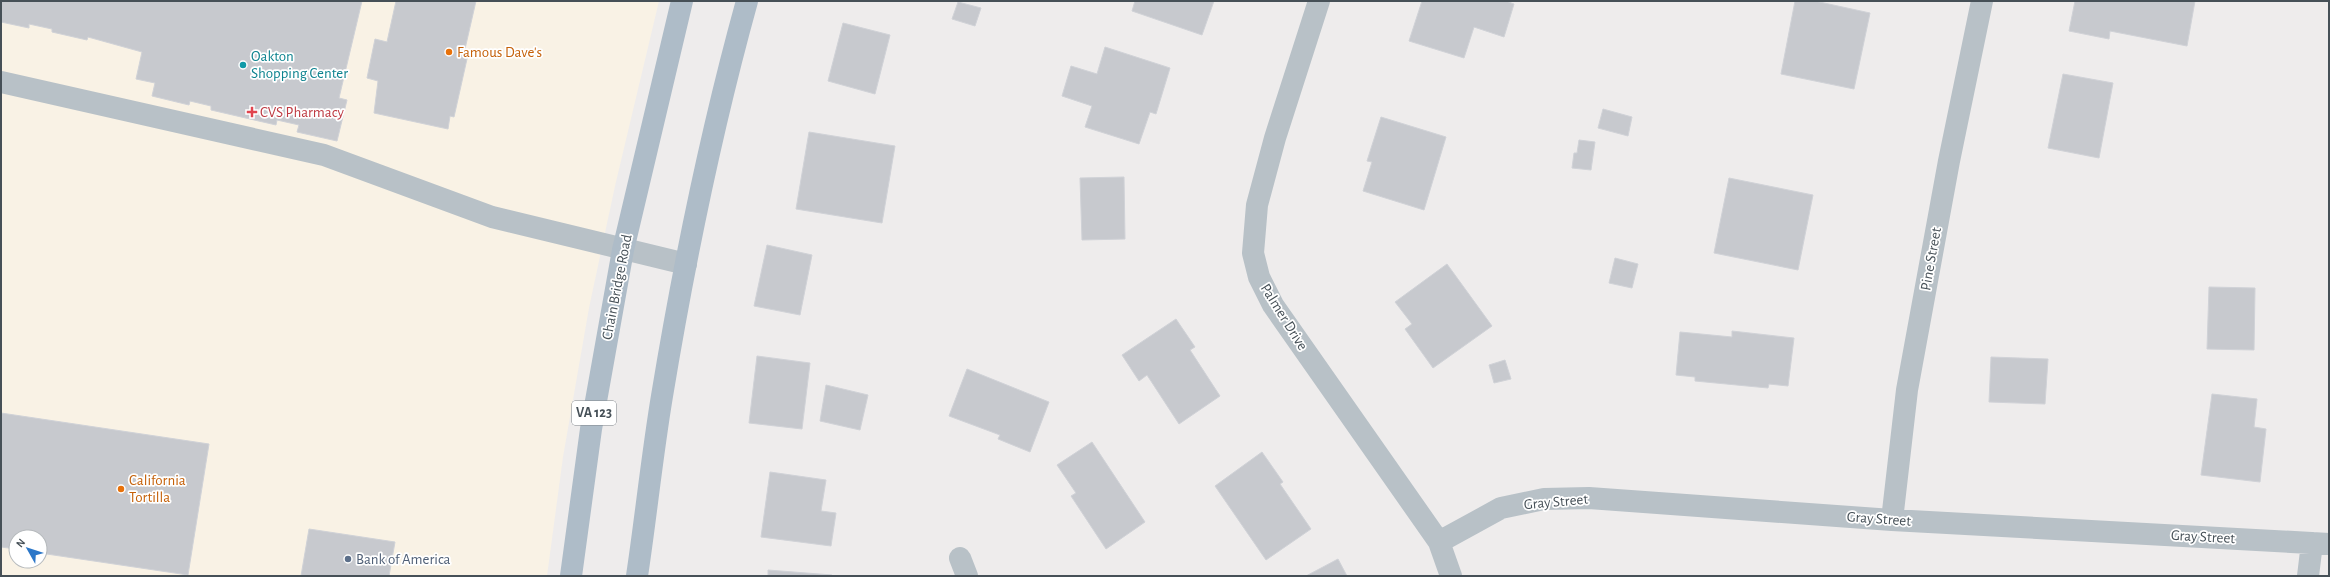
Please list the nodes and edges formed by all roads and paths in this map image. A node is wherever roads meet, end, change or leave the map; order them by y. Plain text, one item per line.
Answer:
1 (747, 1) edge
2 (1319, 1) edge
3 (1982, 1) edge
4 (678, 2) edge
5 (1, 82) edge
6 (623, 250) junction
7 (686, 264) junction
8 (1892, 520) junction
9 (1439, 542) junction
10 (2321, 543) edge
11 (571, 576) edge
12 (637, 576) edge
13 (1451, 576) edge
14 (2308, 576) edge

1 - 7 main road
2 - 9 street, Palmer Drive
3 - 8 street, Pine Street
4 - 6 main road, Chain Bridge Road / VA 123
5 - 6 street
6 - 7 street
6 - 11 main road, Chain Bridge Road / VA 123
7 - 12 main road
8 - 9 street, Gray Street
8 - 10 street, Gray Street
9 - 13 street, Palmer Drive
10 - 14 street

